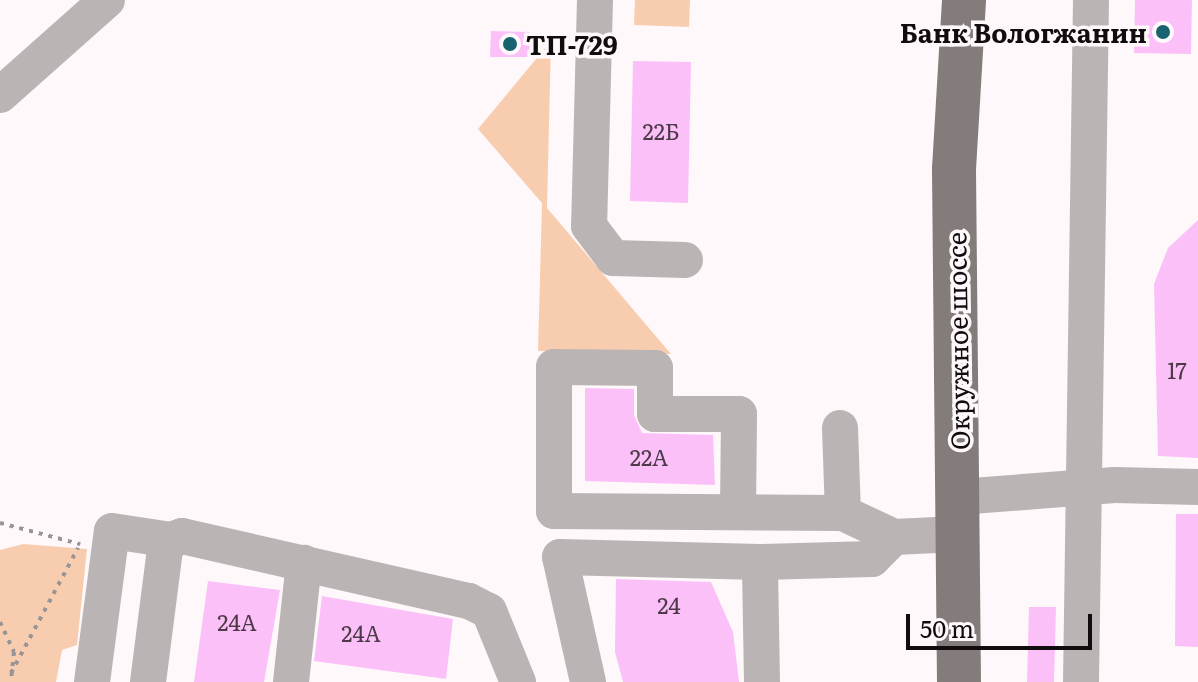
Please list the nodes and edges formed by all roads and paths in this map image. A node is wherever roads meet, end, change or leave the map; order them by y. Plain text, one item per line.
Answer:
1 (107, 0) edge
2 (595, 0) edge
3 (964, 0) edge
4 (1091, 0) edge
5 (0, 95) edge
6 (685, 260) dead end
7 (840, 428) dead end
8 (1082, 487) junction
9 (1198, 487) edge
10 (738, 512) junction
11 (843, 513) junction
12 (959, 516) junction
13 (0, 523) edge
14 (96, 537) junction
15 (894, 537) junction
16 (171, 540) junction
17 (760, 562) junction
18 (304, 563) junction
19 (0, 622) edge
20 (11, 673) junction
21 (11, 682) edge
22 (92, 682) edge
23 (148, 682) edge
24 (291, 682) edge
25 (518, 682) edge
26 (588, 682) edge
27 (762, 682) edge
28 (959, 682) edge
29 (1081, 682) edge

1 - 5 street
2 - 6 street
3 - 12 main road, Окружное шоссе
4 - 8 street
7 - 11 street
8 - 9 street
8 - 12 street
8 - 29 street
10 - 10 street
10 - 11 street
11 - 15 street
12 - 15 street
12 - 28 main road, Окружное шоссе
13 - 14 path
14 - 16 street
14 - 20 path
14 - 22 street
15 - 17 street
16 - 18 street
16 - 23 street
17 - 26 street
17 - 27 street
18 - 24 street
18 - 25 street
19 - 20 path
20 - 21 path

